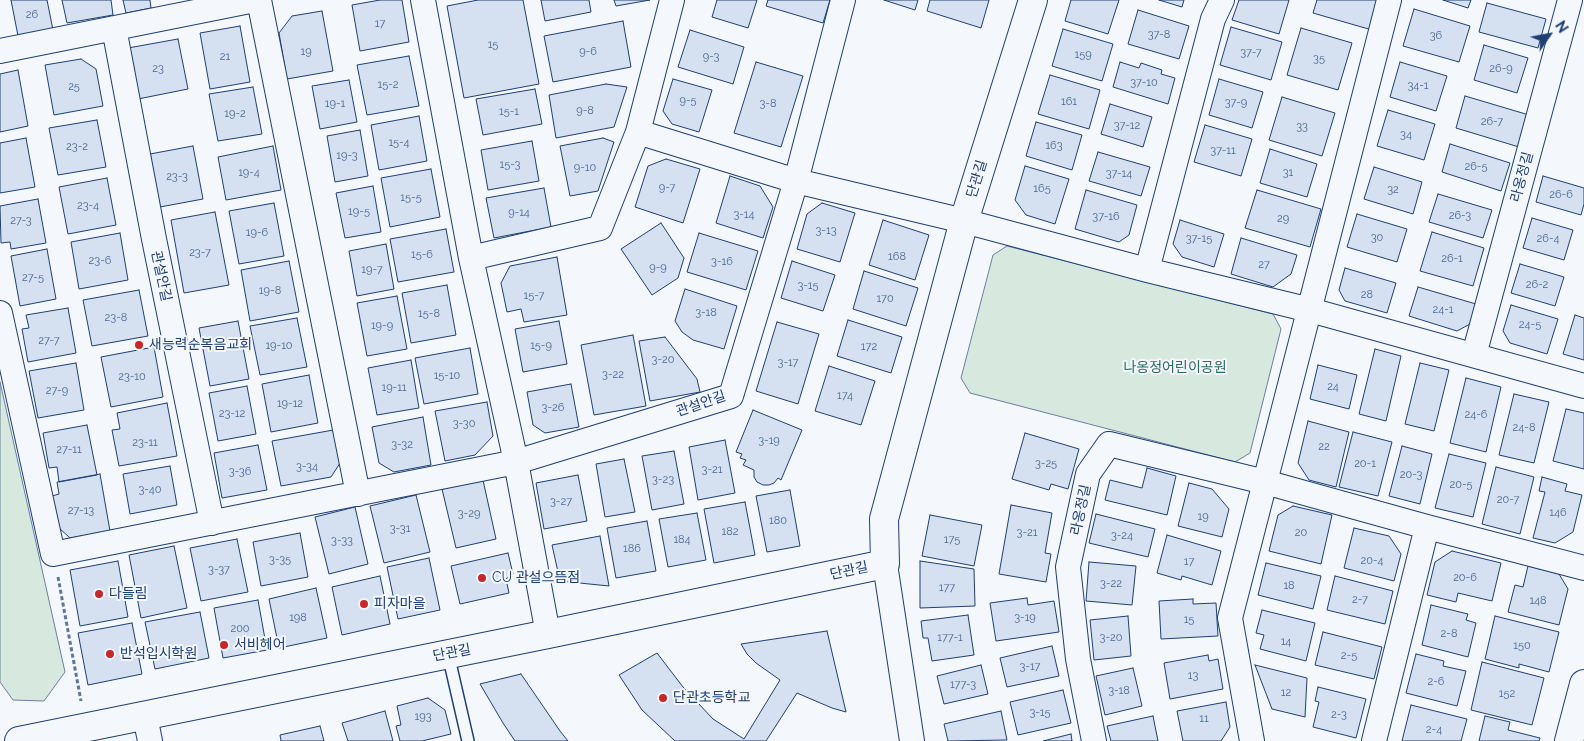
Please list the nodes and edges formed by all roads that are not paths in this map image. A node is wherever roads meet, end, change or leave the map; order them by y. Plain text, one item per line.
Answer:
1 (257, 0) edge
2 (422, 0) edge
3 (672, 0) edge
4 (843, 0) edge
5 (1033, 0) edge
6 (1222, 0) edge
7 (1390, 0) edge
8 (1570, 0) edge
9 (114, 28) junction
10 (0, 51) edge
11 (638, 132) junction
12 (796, 181) junction
13 (964, 221) junction
14 (472, 258) junction
15 (1147, 270) junction
16 (1310, 310) junction
17 (0, 313) edge
18 (1474, 355) junction
19 (1584, 386) edge
20 (516, 462) junction
21 (1265, 482) junction
22 (358, 494) junction
23 (212, 522) junction
24 (1427, 527) junction
25 (885, 564) junction
26 (1584, 568) edge
27 (548, 634) junction
28 (448, 654) junction
29 (1584, 684) edge
30 (147, 728) edge
31 (19, 741) edge
32 (468, 741) edge
33 (912, 741) edge
34 (1094, 741) edge
35 (1252, 741) edge
36 (1374, 741) edge
37 (1569, 741) edge

1 - 9 street
1 - 22 street
2 - 14 street
3 - 11 street
4 - 12 street, 관설안길
5 - 13 street, 단관길
6 - 15 street
7 - 16 street
8 - 18 street, 라옹정길
9 - 10 street
9 - 23 street, 관설안길
11 - 12 street
11 - 14 street
12 - 13 street
12 - 20 street, 관설안길
13 - 15 street
13 - 25 street, 단관길
14 - 20 street
15 - 16 street
16 - 18 street
16 - 21 street
17 - 23 street, 관설안길
18 - 19 street
20 - 22 street, 관설안길
20 - 27 street
21 - 24 street, 라옹정길
21 - 34 street, 라옹정길
21 - 35 street
22 - 23 street, 관설안길
24 - 26 street, 라옹정길
24 - 36 street
25 - 27 street, 단관길
25 - 33 street, 단관길
27 - 28 street, 단관길
28 - 30 street, 단관길
28 - 32 lane
29 - 37 street
30 - 31 street, 단관길

